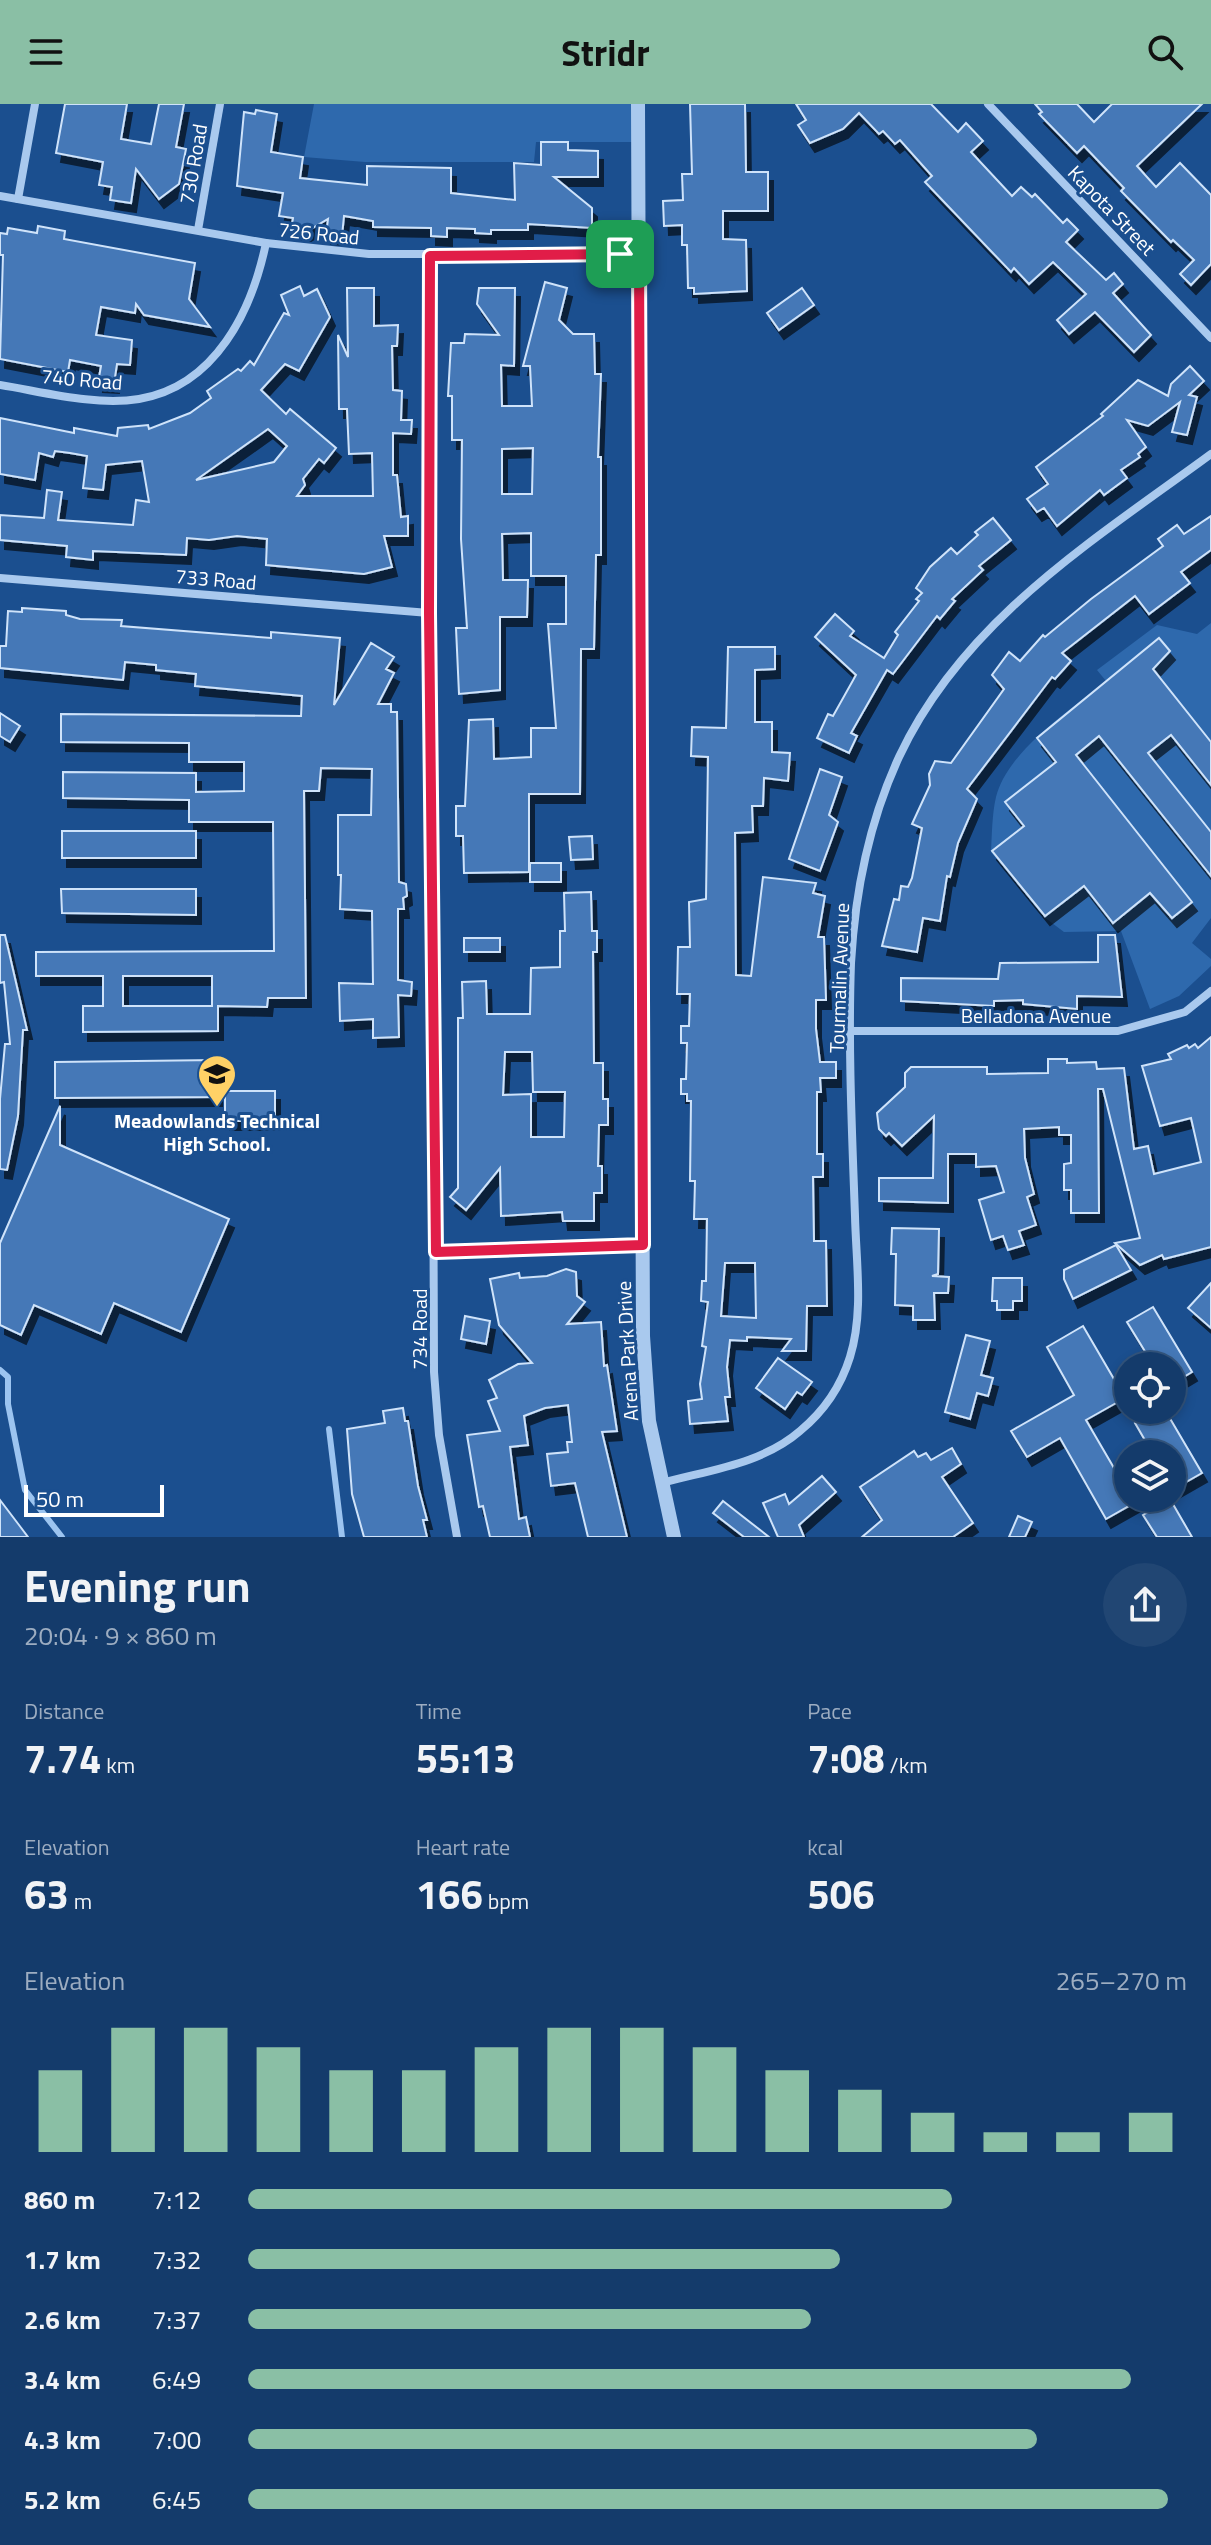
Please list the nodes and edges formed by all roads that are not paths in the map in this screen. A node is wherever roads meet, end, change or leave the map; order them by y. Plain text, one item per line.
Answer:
1 (35, 104) edge
2 (220, 104) edge
3 (638, 104) edge
4 (988, 104) edge
5 (0, 196) edge
6 (18, 199) junction
7 (198, 230) junction
8 (266, 243) junction
9 (639, 254) junction
10 (430, 256) junction
11 (1211, 338) edge
12 (0, 385) edge
13 (1211, 454) edge
14 (0, 578) edge
15 (429, 613) junction
16 (1211, 991) edge
17 (851, 1031) junction
18 (643, 1245) junction
19 (436, 1252) junction
20 (661, 1484) junction
21 (457, 1537) edge
22 (674, 1537) edge

1 - 6 street
2 - 7 street, 730 Road
3 - 9 street, Arena Park Drive
4 - 11 street, Kapota Street
5 - 6 street, 726 Road
6 - 7 street, 726 Road
7 - 8 street, 726 Road
8 - 10 street, 726 Road
8 - 12 street, 740 Road
9 - 10 street, 726 Road
9 - 18 street, Arena Park Drive
10 - 15 street, 734 Road
13 - 17 street, Tourmalin Avenue
14 - 15 street, 733 Road
15 - 19 street, 734 Road
16 - 17 street, Belladona Avenue
17 - 20 street, Tourmalin Avenue
18 - 19 street
18 - 20 street, Arena Park Drive
19 - 21 street, 734 Road
20 - 22 street, Arena Park Drive

